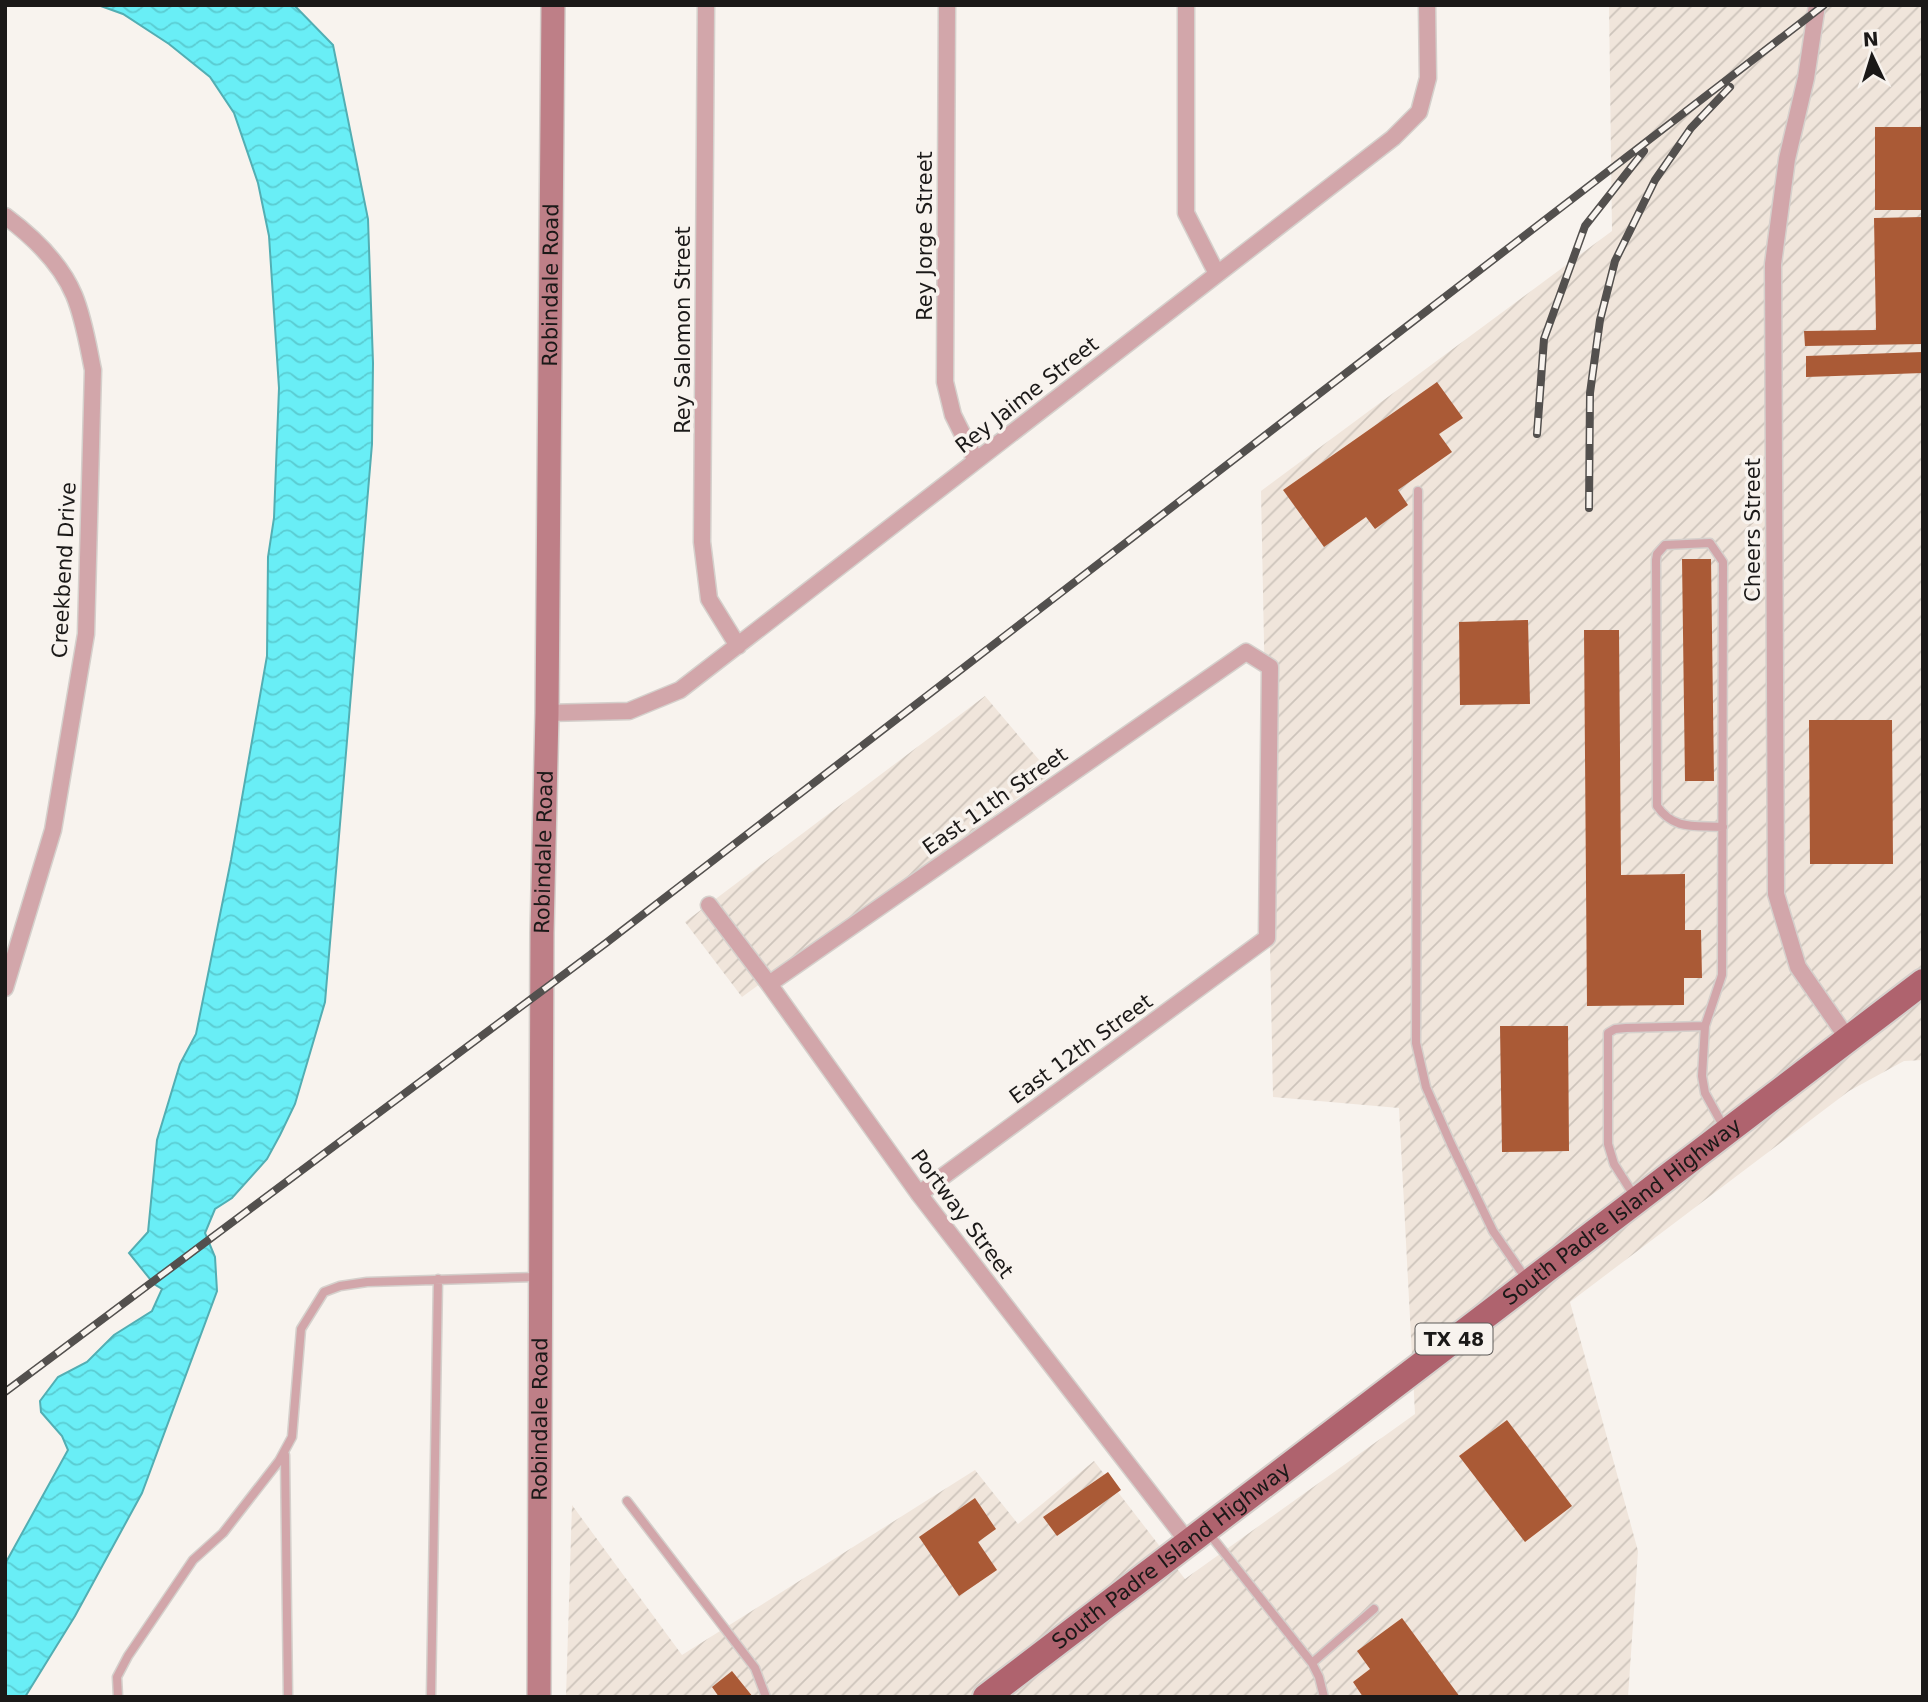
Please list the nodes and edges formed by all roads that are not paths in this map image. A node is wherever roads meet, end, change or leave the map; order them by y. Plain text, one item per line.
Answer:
1 (553, 5) edge
2 (706, 5) edge
3 (947, 5) edge
4 (1186, 5) edge
5 (1427, 5) edge
6 (1817, 5) edge
7 (5, 216) edge
8 (1217, 274) junction
9 (976, 461) junction
10 (1418, 491) dead end
11 (738, 646) junction
12 (547, 713) junction
13 (1723, 827) junction
14 (709, 905) dead end
15 (1266, 938) joint
16 (1923, 982) edge
17 (769, 984) junction
18 (5, 988) edge
19 (1705, 1026) junction
20 (1848, 1039) junction
21 (1727, 1131) junction
22 (919, 1194) junction
23 (1637, 1200) junction
24 (540, 1276) junction
25 (438, 1279) junction
26 (1528, 1282) junction
27 (285, 1451) junction
28 (627, 1501) dead end
29 (1197, 1535) junction
30 (1374, 1609) dead end
31 (1312, 1663) junction
32 (118, 1697) edge
33 (288, 1697) edge
34 (431, 1697) edge
35 (539, 1697) edge
36 (766, 1697) edge
37 (986, 1697) edge
38 (1324, 1697) edge

1 - 12 street, Robindale Road
2 - 11 street, Rey Salomon Street
3 - 9 street, Rey Jorge Street
4 - 8 street
5 - 8 street, Rey Jaime Street
6 - 20 street, Cheers Street
7 - 18 street, Creekbend Drive
8 - 9 street, Rey Jaime Street
9 - 11 street, Rey Jaime Street
10 - 26 lane
11 - 12 street, Rey Jaime Street
12 - 24 street, Robindale Road
13 - 13 lane
13 - 19 lane
14 - 17 street, Portway Street
15 - 17 street, East 11th Street
15 - 22 street, East 12th Street
16 - 20 main road, South Padre Island Highway / TX 48
17 - 22 street, Portway Street
19 - 21 lane
19 - 23 lane
20 - 21 main road, South Padre Island Highway / TX 48
21 - 23 main road, South Padre Island Highway / TX 48
22 - 29 street, Portway Street
23 - 26 main road, South Padre Island Highway / TX 48
24 - 25 lane
24 - 35 street, Robindale Road
25 - 27 lane
25 - 34 lane
26 - 29 main road, South Padre Island Highway / TX 48
27 - 32 lane
27 - 33 lane
28 - 36 lane
29 - 31 lane
29 - 37 main road, South Padre Island Highway / TX 48
30 - 31 lane
31 - 38 lane

